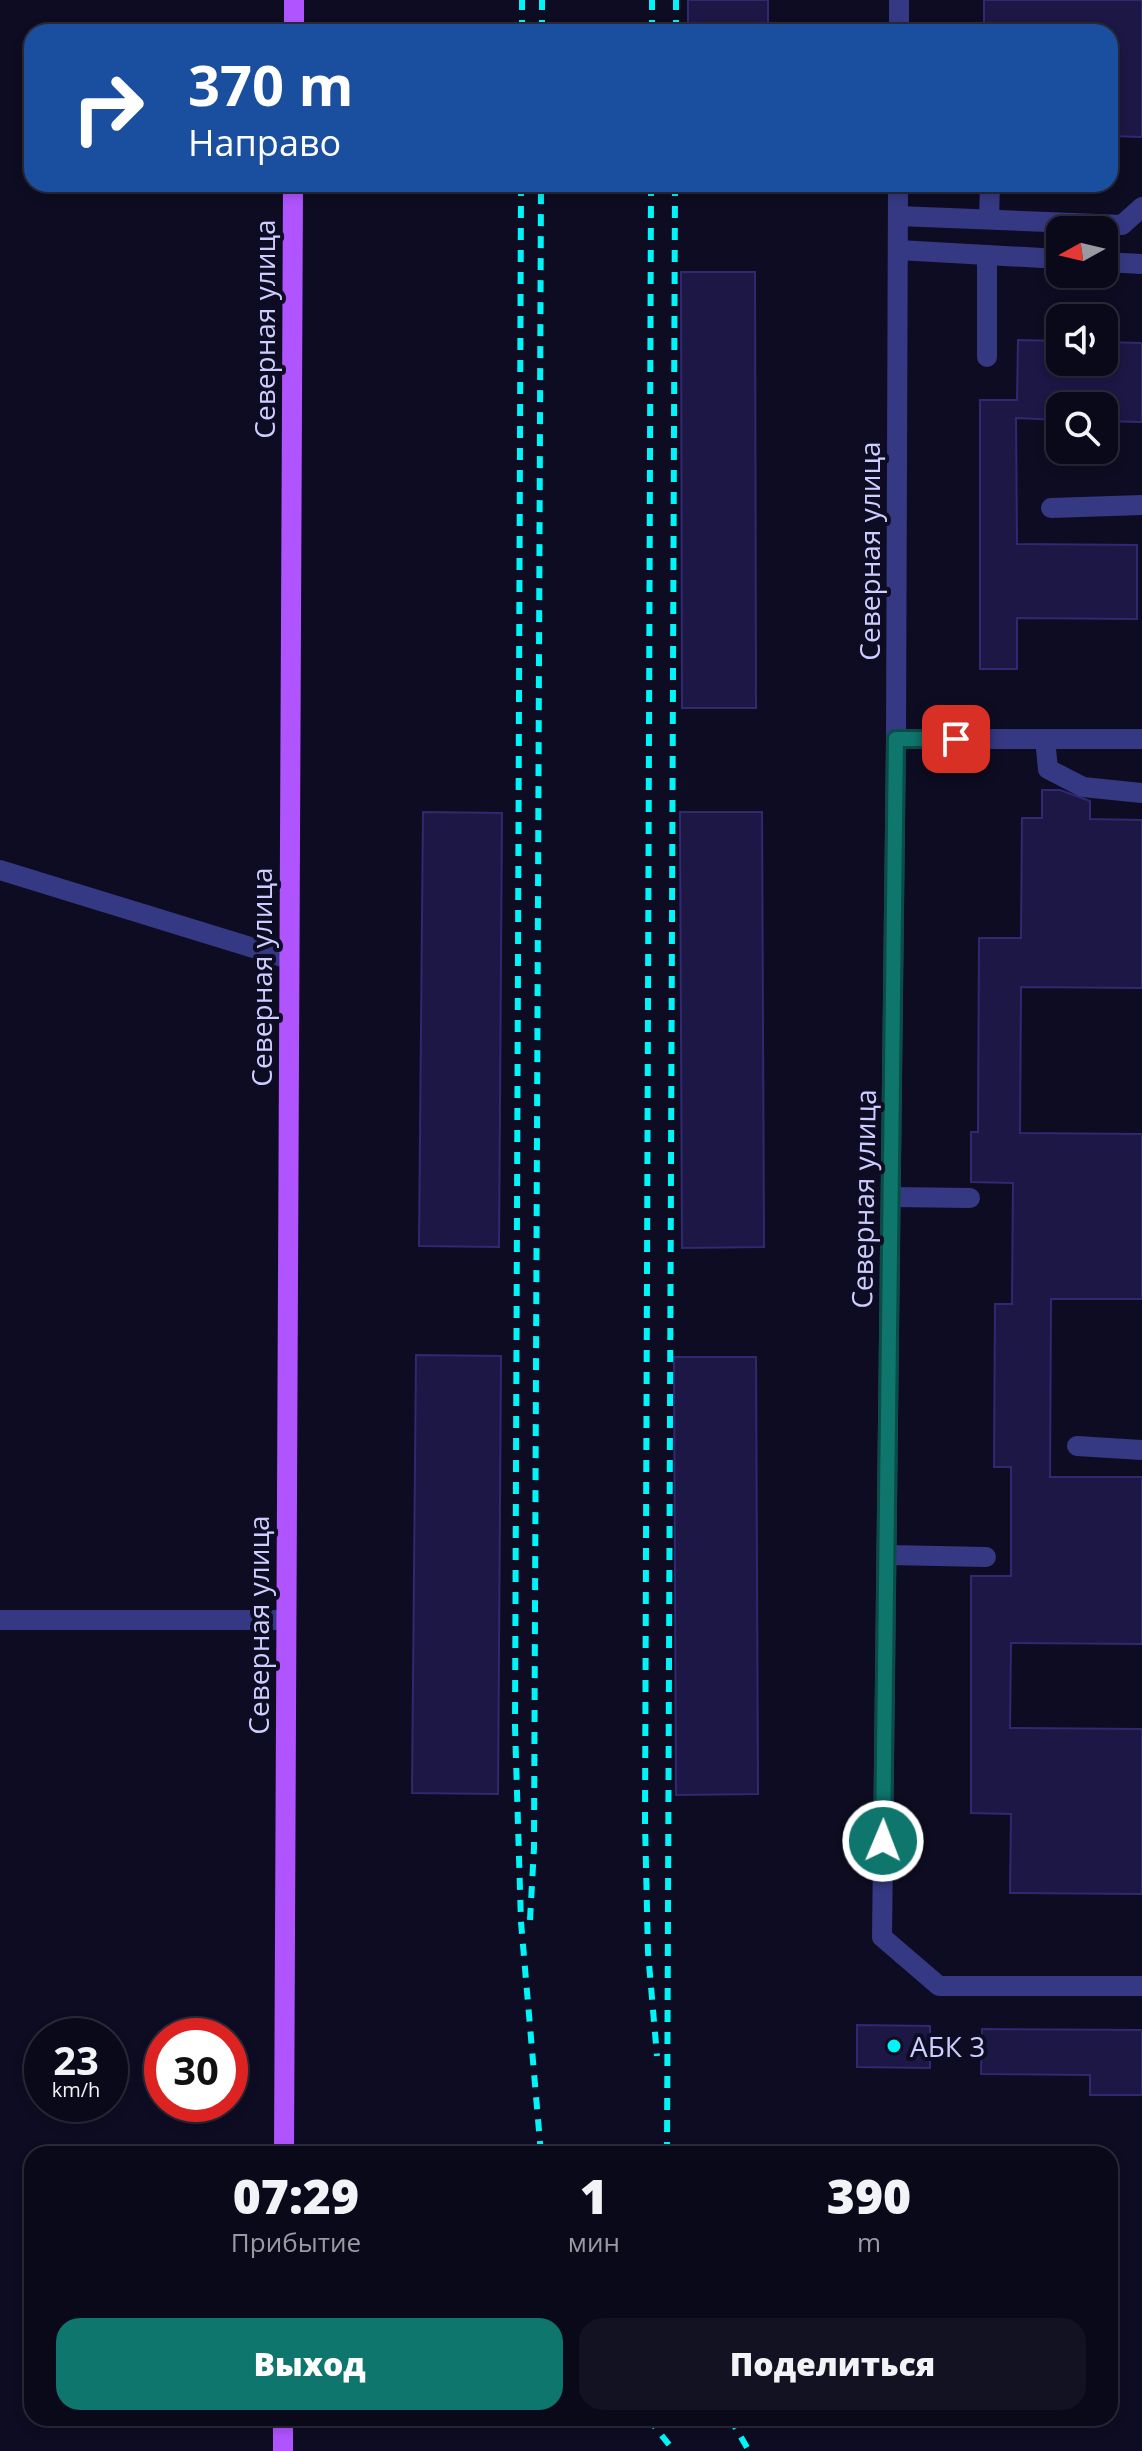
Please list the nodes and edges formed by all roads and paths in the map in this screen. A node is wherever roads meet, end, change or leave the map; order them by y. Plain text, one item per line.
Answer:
1 (294, 0) edge
2 (899, 0) edge
3 (294, 24) edge
4 (899, 24) edge
5 (293, 192) edge
6 (898, 192) edge
7 (990, 192) edge
8 (1142, 207) edge
9 (898, 216) junction
10 (989, 219) junction
11 (898, 250) junction
12 (987, 255) junction
13 (1046, 258) edge
14 (1118, 263) edge
15 (1142, 264) edge
16 (987, 357) dead end
17 (1142, 505) edge
18 (1051, 508) dead end
19 (896, 739) junction
20 (1045, 739) junction
21 (1142, 739) edge
22 (1142, 793) edge
23 (0, 870) edge
24 (289, 959) junction
25 (891, 1197) junction
26 (970, 1198) dead end
27 (1077, 1446) dead end
28 (1142, 1450) edge
29 (888, 1555) junction
30 (986, 1557) dead end
31 (0, 1620) edge
32 (286, 1620) junction
33 (1142, 1986) edge
34 (284, 2146) edge
35 (283, 2426) edge
36 (283, 2451) edge

1 - 3 main road
2 - 4 street
5 - 24 main road, Северная улица
6 - 9 street, Северная улица
7 - 10 street
8 - 10 street
9 - 10 street
9 - 11 street, Северная улица
11 - 12 street
11 - 19 street, Северная улица
12 - 13 street
12 - 16 street
14 - 15 street
17 - 18 street
19 - 20 street
19 - 25 street, Северная улица
20 - 21 street
20 - 22 street
23 - 24 street
24 - 32 main road, Северная улица
25 - 26 street
25 - 29 street, Северная улица
27 - 28 street
29 - 30 street
29 - 33 street, Северная улица
31 - 32 street
32 - 34 main road, Северная улица
35 - 36 main road

